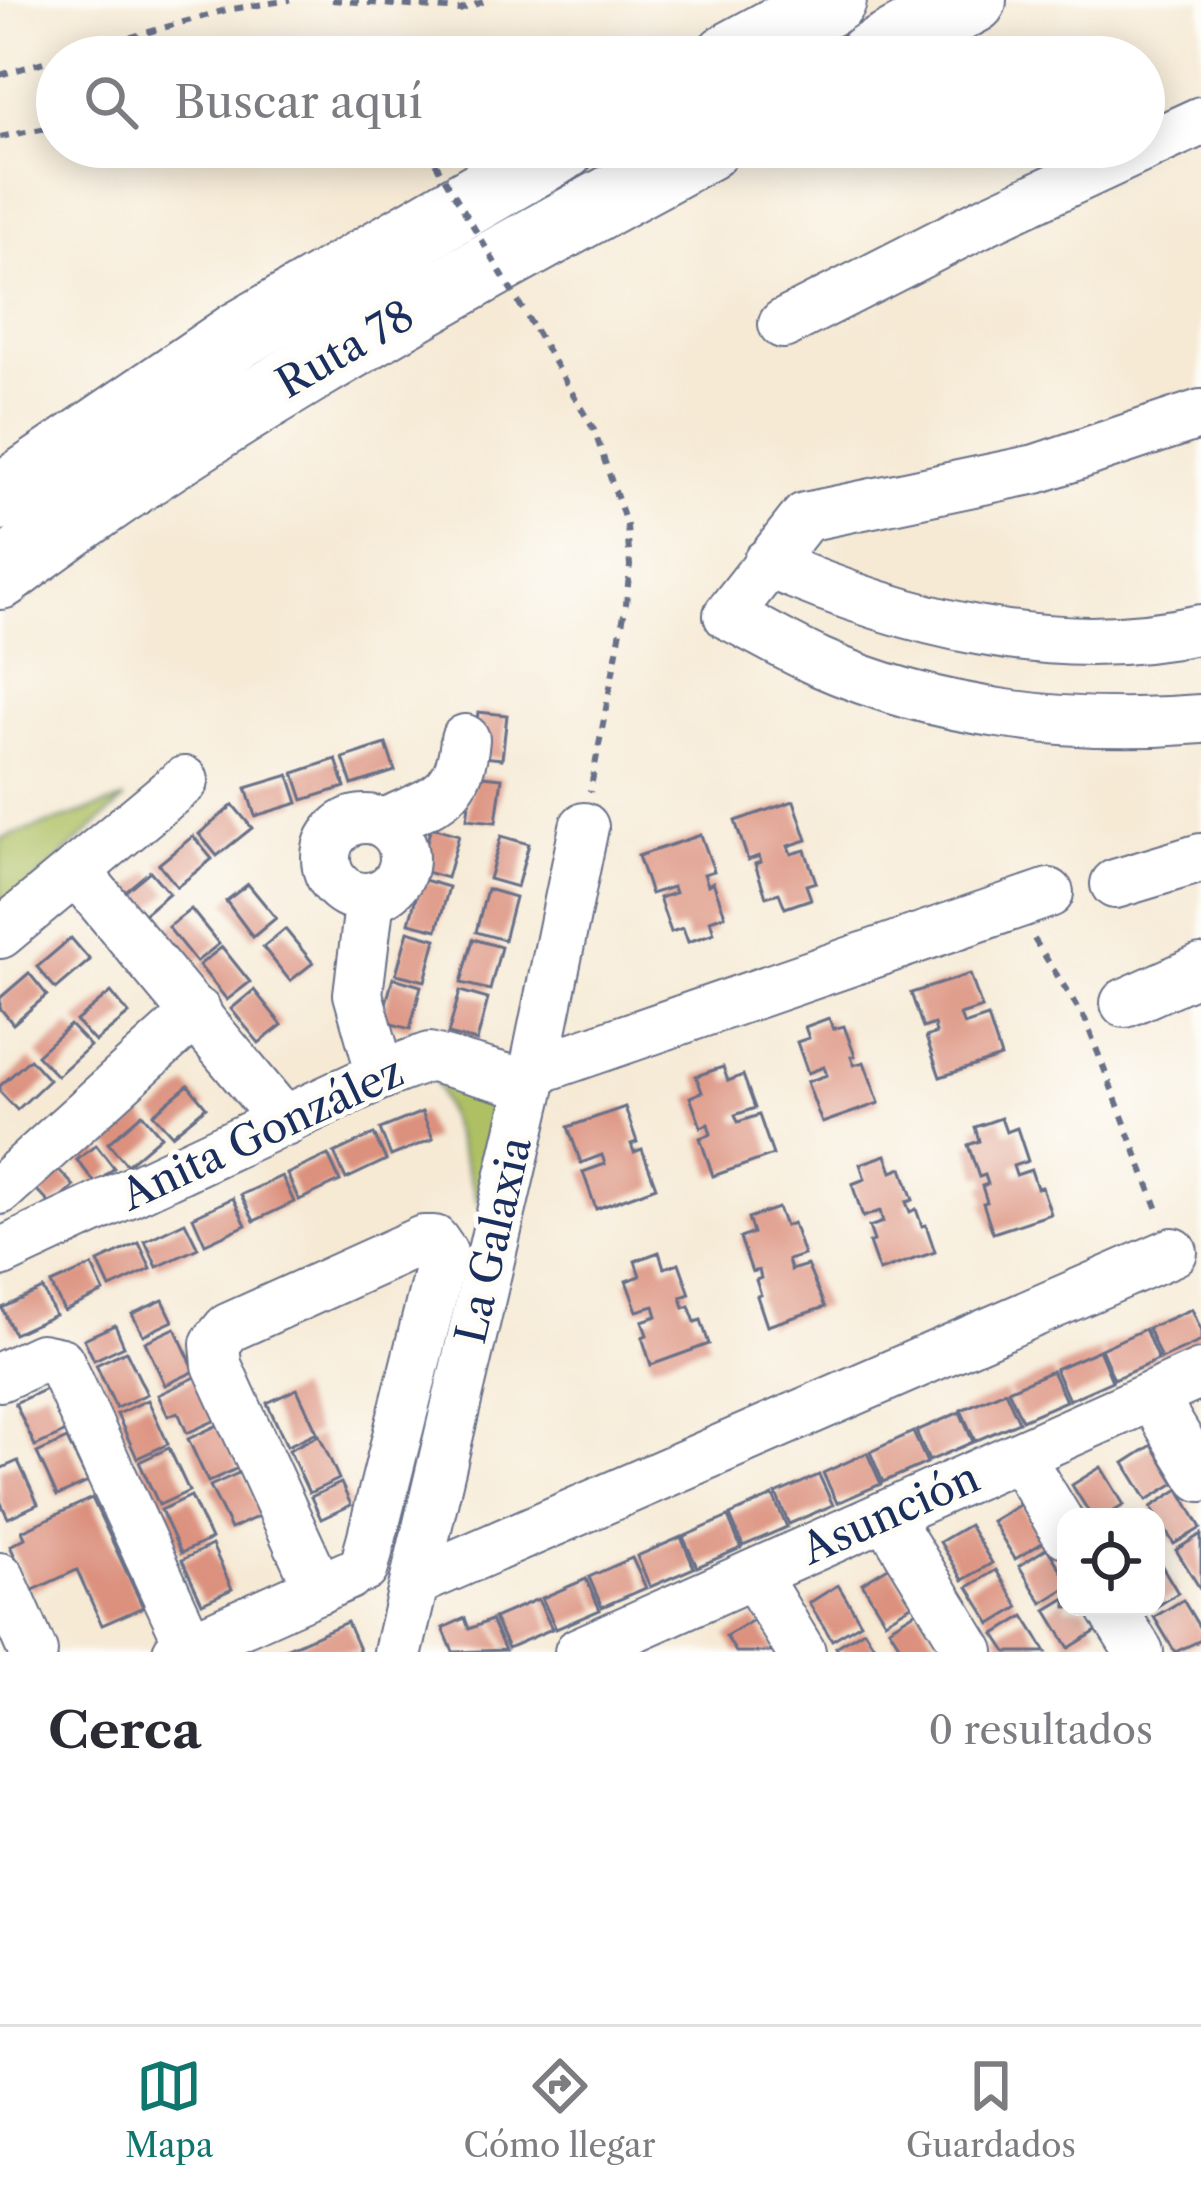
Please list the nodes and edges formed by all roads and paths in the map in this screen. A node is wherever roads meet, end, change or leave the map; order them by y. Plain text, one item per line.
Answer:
1 (290, 0) edge
2 (332, 0) edge
3 (488, 0) edge
4 (832, 0) edge
5 (973, 0) edge
6 (136, 36) edge
7 (766, 36) edge
8 (907, 36) edge
9 (36, 65) edge
10 (0, 75) edge
11 (1201, 121) edge
12 (36, 130) edge
13 (0, 136) edge
14 (1165, 137) edge
15 (439, 168) edge
16 (527, 168) edge
17 (669, 168) edge
18 (1101, 168) edge
19 (783, 324) dead end
20 (1201, 414) edge
21 (0, 497) edge
22 (767, 563) junction
23 (0, 576) edge
24 (1201, 629) edge
25 (1201, 719) edge
26 (465, 739) dead end
27 (184, 781) dead end
28 (385, 823) junction
29 (584, 826) joint
30 (1201, 858) edge
31 (76, 872) junction
32 (1115, 884) dead end
33 (370, 898) junction
34 (1030, 899) joint
35 (0, 934) edge
36 (1201, 969) edge
37 (1125, 1003) dead end
38 (197, 1012) junction
39 (381, 1075) junction
40 (532, 1078) junction
41 (285, 1122) junction
42 (0, 1190) edge
43 (1173, 1252) joint
44 (0, 1253) edge
45 (1201, 1374) edge
46 (0, 1377) edge
47 (1152, 1396) junction
48 (1019, 1456) junction
49 (1201, 1477) edge
50 (886, 1515) junction
51 (1057, 1518) edge
52 (420, 1562) junction
53 (364, 1568) junction
54 (754, 1574) junction
55 (0, 1577) edge
56 (320, 1588) junction
57 (1117, 1616) edge
58 (629, 1642) edge
59 (183, 1649) edge
60 (33, 1652) edge
61 (398, 1652) edge
62 (579, 1652) edge
63 (802, 1652) edge
64 (970, 1652) edge
65 (1139, 1652) edge

1 - 6 path
2 - 3 path
4 - 7 highway
5 - 8 highway
9 - 10 path
11 - 14 street
12 - 13 path
15 - 29 path, bridge
16 - 21 highway, Ruta 78
17 - 23 highway, Ruta 78
18 - 19 street
20 - 22 street
22 - 24 street
22 - 25 street
26 - 28 street
27 - 31 street
28 - 33 street
28 - 33 street
29 - 40 street, La Galaxia
30 - 32 street
31 - 35 street
31 - 38 street
33 - 39 street
34 - 40 street
34 - 43 path
36 - 37 street
38 - 41 street
38 - 42 street
39 - 40 street, Anita González
39 - 41 street, Anita González
40 - 52 street, La Galaxia
41 - 44 street, Anita González
43 - 52 street
45 - 47 street, Asunción
46 - 59 street
47 - 48 street, Asunción
47 - 49 street
48 - 50 street, Asunción
48 - 51 street
50 - 54 street, Asunción
50 - 64 street
52 - 53 street
52 - 61 street, La Galaxia
53 - 56 street
53 - 56 street
54 - 58 street, Asunción
54 - 63 street
55 - 60 street
56 - 59 street
57 - 65 street
58 - 62 street, Asunción

